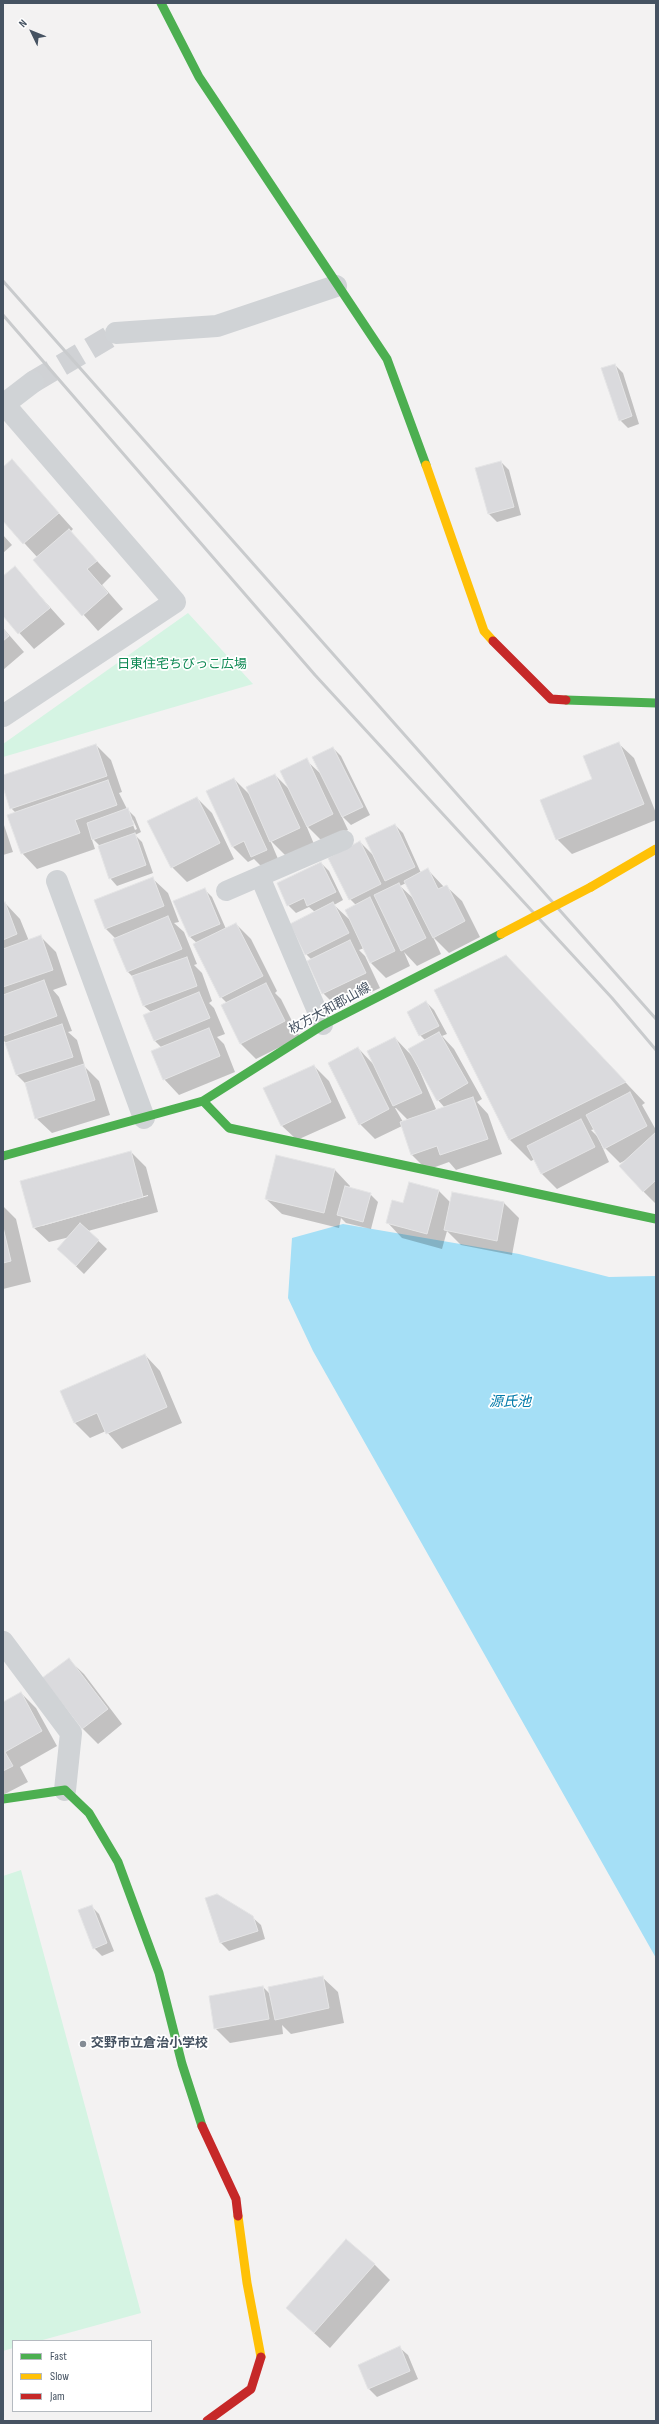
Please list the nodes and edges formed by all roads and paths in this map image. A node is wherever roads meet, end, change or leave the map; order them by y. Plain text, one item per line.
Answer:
1 (161, 3) edge
2 (336, 286) junction
3 (116, 333) tunnel mouth
4 (33, 382) tunnel mouth
5 (3, 404) edge
6 (656, 703) edge
7 (3, 716) edge
8 (344, 840) dead end
9 (656, 849) edge
10 (260, 877) junction
11 (57, 881) dead end
12 (226, 891) dead end
13 (323, 1025) junction
14 (203, 1101) junction
15 (144, 1118) junction
16 (3, 1156) edge
17 (656, 1219) edge
18 (3, 1642) edge
19 (65, 1790) junction
20 (3, 1799) edge
21 (207, 2421) edge

1 - 2 street
2 - 3 street
2 - 6 street
4 - 5 street
5 - 7 street
8 - 10 lane
9 - 13 street, 枚方大和郡山線, bridge
10 - 12 lane
10 - 13 lane
11 - 15 street
13 - 14 street, 枚方大和郡山線
14 - 15 street, 枚方大和郡山線
14 - 17 street
15 - 16 street, 枚方大和郡山線
18 - 19 street
19 - 20 street
19 - 21 street

